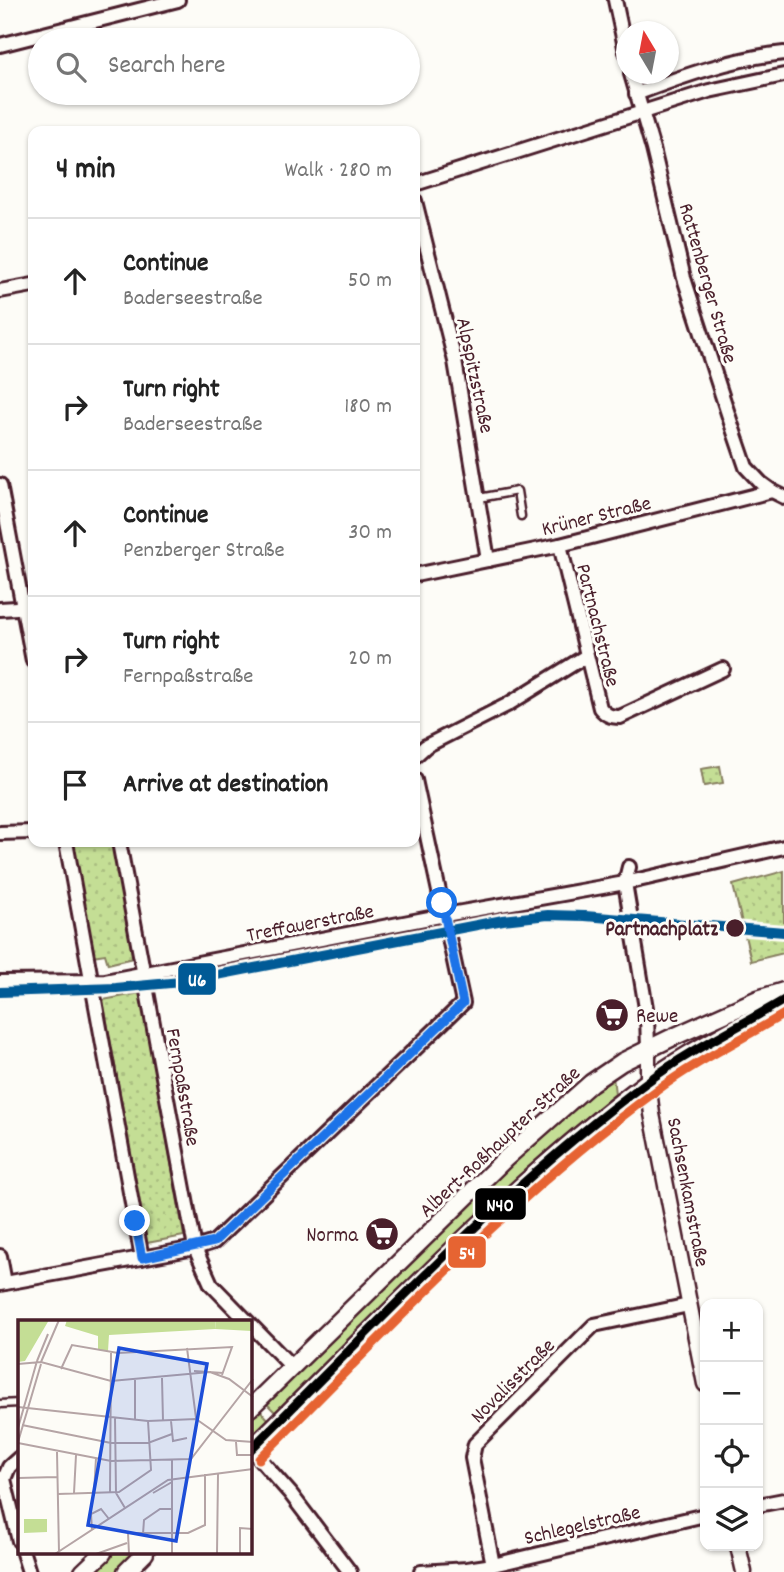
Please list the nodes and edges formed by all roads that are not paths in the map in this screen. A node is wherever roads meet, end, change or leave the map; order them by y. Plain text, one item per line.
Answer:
1 (178, 0) edge
2 (615, 0) edge
3 (619, 21) edge
4 (70, 28) edge
5 (28, 39) edge
6 (0, 46) edge
7 (784, 53) edge
8 (784, 75) edge
9 (634, 84) edge
10 (636, 94) junction
11 (641, 113) junction
12 (420, 182) edge
13 (420, 221) edge
14 (28, 286) edge
15 (0, 291) edge
16 (0, 485) edge
17 (778, 494) edge
18 (479, 498) junction
19 (522, 516) dead end
20 (560, 545) junction
21 (488, 560) junction
22 (420, 574) edge
23 (28, 603) edge
24 (28, 607) edge
25 (0, 609) edge
26 (586, 656) junction
27 (723, 669) dead end
28 (420, 751) edge
29 (420, 803) edge
30 (28, 832) edge
31 (0, 833) edge
32 (67, 847) edge
33 (120, 847) edge
34 (784, 847) edge
35 (629, 867) dead end
36 (625, 883) junction
37 (444, 915) junction
38 (144, 974) junction
39 (0, 982) edge
40 (90, 982) junction
41 (784, 991) edge
42 (784, 1000) edge
43 (648, 1049) junction
44 (648, 1082) junction
45 (195, 1248) junction
46 (0, 1256) edge
47 (142, 1258) junction
48 (2, 1284) edge
49 (689, 1305) junction
50 (246, 1320) edge
51 (252, 1326) edge
52 (701, 1362) edge
53 (292, 1367) junction
54 (18, 1403) edge
55 (0, 1404) edge
56 (252, 1406) edge
57 (252, 1448) edge
58 (252, 1450) edge
59 (18, 1459) edge
60 (784, 1500) edge
61 (763, 1504) edge
62 (700, 1516) edge
63 (18, 1537) edge
64 (739, 1551) edge
65 (23, 1554) edge
66 (102, 1554) edge
67 (144, 1554) edge
68 (493, 1565) junction
69 (467, 1571) edge
70 (29, 1572) edge
71 (83, 1572) edge
72 (125, 1572) edge
73 (350, 1572) edge
74 (421, 1572) edge
75 (744, 1572) edge

1 - 4 street
2 - 3 street
5 - 6 street
7 - 10 street
8 - 11 street
9 - 10 street, Rattenberger Straße
10 - 11 street, Rattenberger Straße
11 - 12 street
11 - 17 street, Rattenberger Straße
13 - 18 street, Alpspitzstraße
14 - 15 street
16 - 23 street
17 - 20 street, Krüner Straße
18 - 19 lane
18 - 21 street, Alpspitzstraße
20 - 21 street, Krüner Straße
20 - 26 street, Partnachstraße
21 - 22 street, Krüner Straße
24 - 25 street
26 - 27 street, Partnachstraße
26 - 28 street
29 - 37 street
30 - 31 street
32 - 40 street
33 - 38 street, Fernpaßstraße
34 - 36 street
35 - 36 street
36 - 37 street, Treffauerstraße
36 - 43 street
37 - 38 street, Treffauerstraße
37 - 45 street
38 - 40 street, Treffauerstraße
38 - 45 street, Fernpaßstraße
39 - 40 street, Treffauerstraße
40 - 47 street
41 - 43 main road, Albert-Roßhaupter-Straße
42 - 44 main road
43 - 44 street, Sachsenkamstraße
43 - 53 main road, Albert-Roßhaupter-Straße
44 - 49 street, Sachsenkamstraße
44 - 57 main road
45 - 47 street
45 - 50 street, Fernpaßstraße
46 - 48 street
47 - 48 street
49 - 52 street, Sachsenkamstraße
49 - 68 street, Novalisstraße
51 - 53 street, Fernpaßstraße
53 - 56 main road, Albert-Roßhaupter-Straße
54 - 55 lane
58 - 73 street
59 - 63 street
60 - 61 street
62 - 68 street, Schlegelstraße
64 - 75 street
65 - 70 street
66 - 71 main road
67 - 72 main road
68 - 69 street, Schlegelstraße
69 - 74 street, Schlegelstraße

